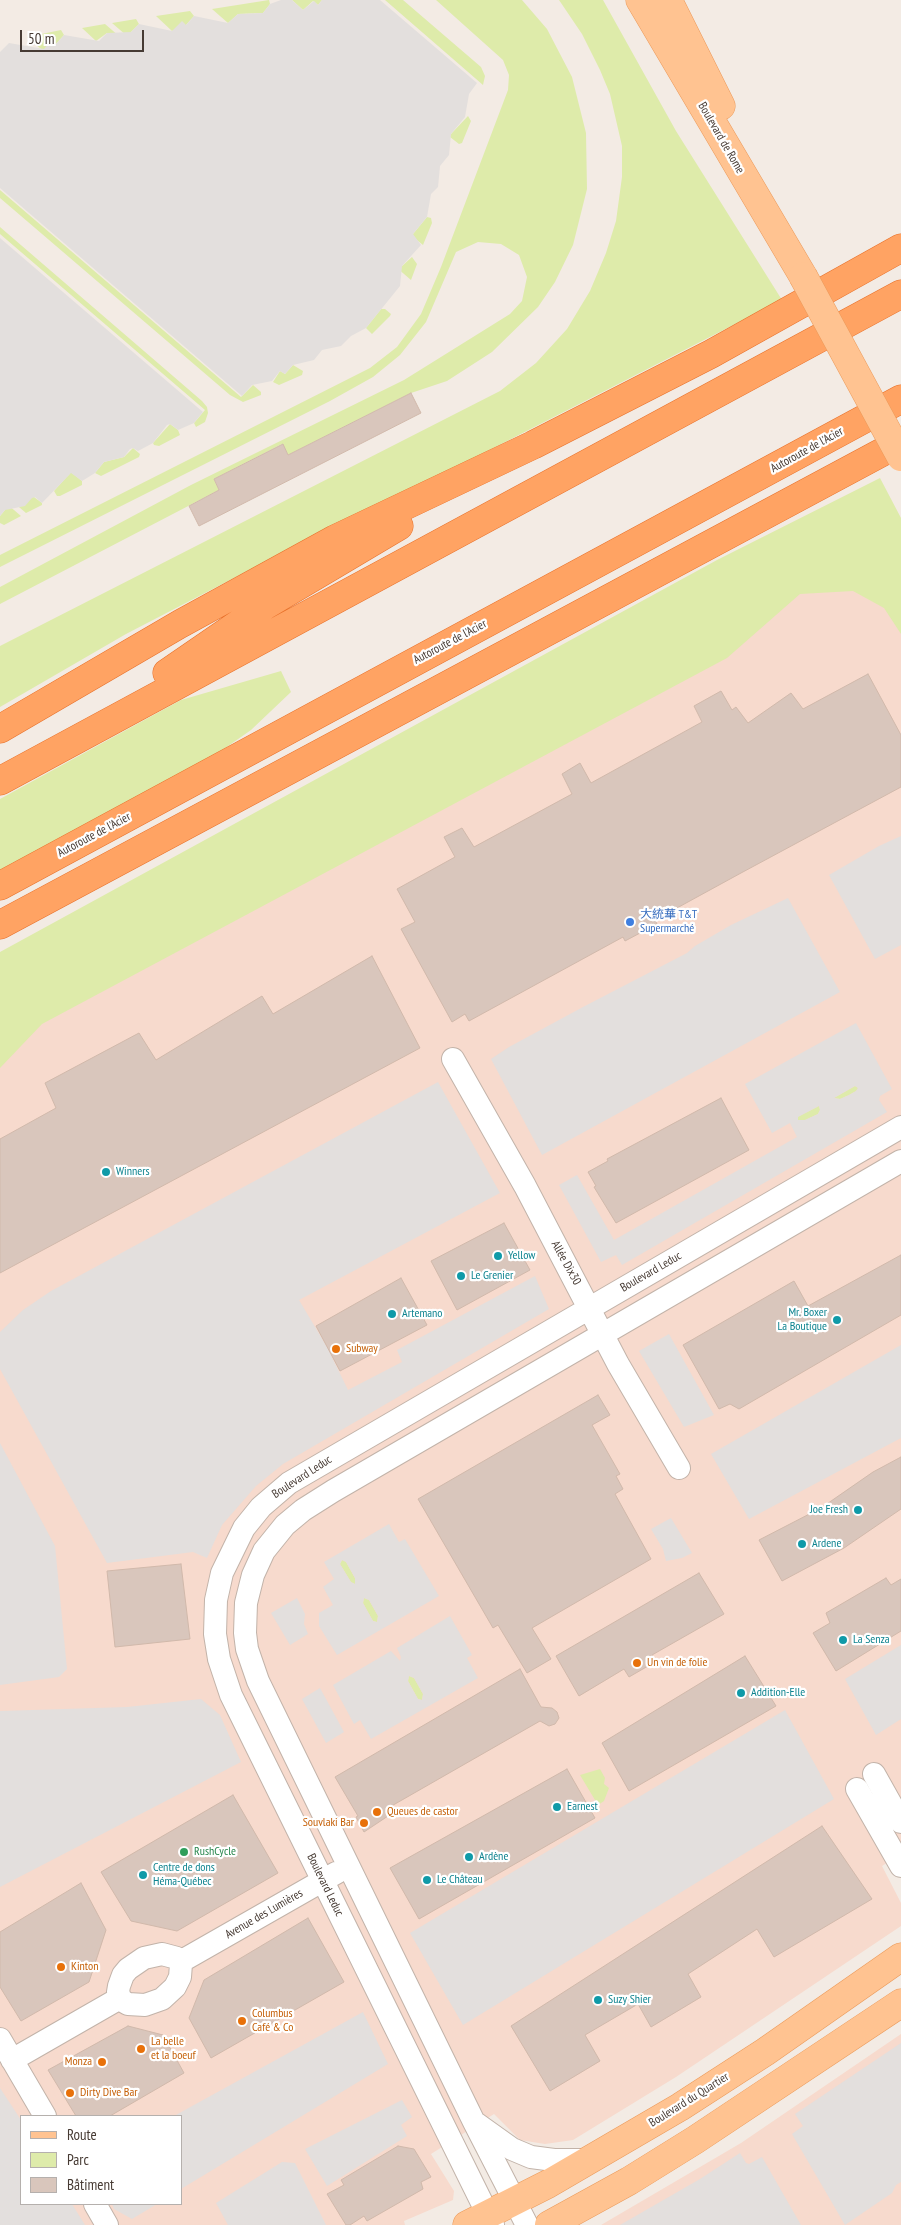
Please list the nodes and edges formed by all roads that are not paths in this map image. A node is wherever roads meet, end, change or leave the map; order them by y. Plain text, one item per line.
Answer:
1 (640, 0) edge
2 (668, 0) edge
3 (901, 248) edge
4 (803, 276) junction
5 (901, 294) edge
6 (901, 399) edge
7 (901, 442) edge
8 (533, 444) junction
9 (901, 457) edge
10 (0, 729) edge
11 (47, 755) junction
12 (0, 781) edge
13 (0, 886) edge
14 (0, 925) edge
15 (453, 1059) dead end
16 (901, 1127) edge
17 (901, 1161) edge
18 (590, 1307) junction
19 (603, 1334) junction
20 (679, 1468) dead end
21 (874, 1774) dead end
22 (857, 1789) dead end
23 (901, 1822) edge
24 (348, 1866) junction
25 (901, 1866) edge
26 (323, 1880) junction
27 (901, 1958) edge
28 (180, 1962) junction
29 (120, 1998) junction
30 (901, 2003) edge
31 (0, 2038) edge
32 (12, 2060) junction
33 (44, 2115) edge
34 (474, 2122) junction
35 (591, 2160) junction
36 (96, 2205) edge
37 (521, 2213) edge
38 (482, 2222) edge
39 (107, 2225) edge
40 (549, 2225) edge

1 - 4 main road, Boulevard de Rome
2 - 4 main road, Boulevard de Rome
3 - 8 highway
4 - 9 main road, Boulevard de Rome, bridge
5 - 11 highway
6 - 13 highway, Autoroute de l'Acier
7 - 14 highway
8 - 10 highway
8 - 11 highway
11 - 12 highway
15 - 18 street, Allée Dix30
16 - 18 street, Boulevard Leduc
17 - 19 street
18 - 19 street, Allée Dix30
18 - 26 street, Boulevard Leduc
19 - 20 street, Allée Dix30
19 - 24 street
21 - 23 street
22 - 25 street
24 - 26 street, Avenue des Lumières
24 - 34 street
26 - 28 street, Avenue des Lumières
26 - 38 street, Boulevard Leduc
27 - 35 main road, Boulevard du Quartier
28 - 29 street
28 - 29 street
29 - 32 street
30 - 40 main road
31 - 32 street
32 - 33 street
34 - 35 street
34 - 37 street
35 - 37 main road, Boulevard du Quartier
36 - 39 street
37 - 38 main road, Boulevard du Quartier

